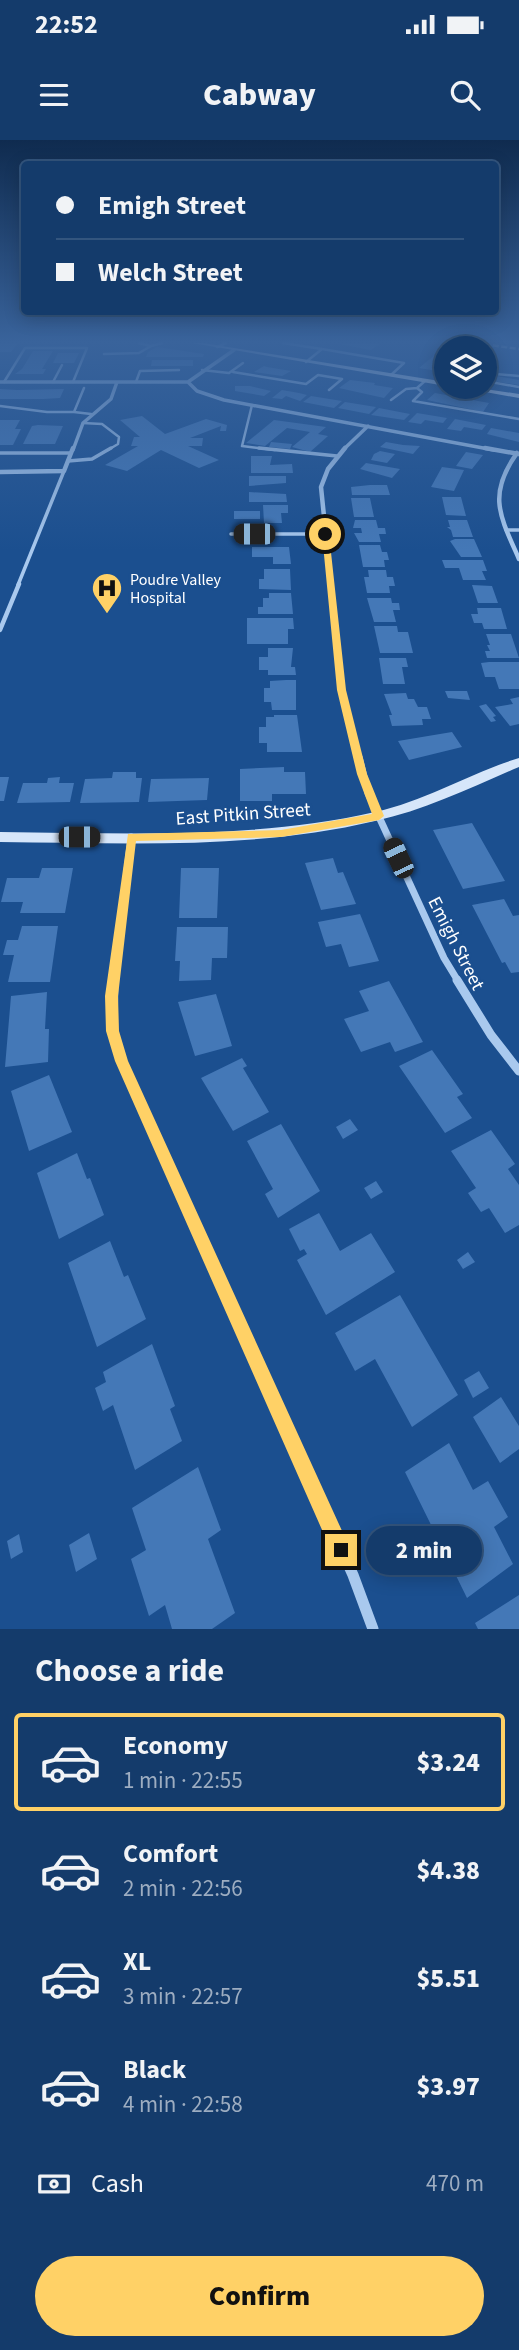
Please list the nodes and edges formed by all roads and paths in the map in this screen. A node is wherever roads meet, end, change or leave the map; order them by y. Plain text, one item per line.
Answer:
1 (78, 412) edge
2 (250, 412) edge
3 (293, 412) edge
4 (481, 412) edge
5 (92, 414) joint
6 (519, 419) edge
7 (83, 423) junction
8 (368, 426) junction
9 (0, 453) edge
10 (71, 453) junction
11 (518, 453) edge
12 (337, 456) junction
13 (68, 461) junction
14 (64, 471) junction
15 (0, 472) edge
16 (506, 530) junction
17 (519, 530) edge
18 (231, 534) dead end
19 (325, 534) junction
20 (512, 541) junction
21 (519, 541) edge
22 (519, 559) edge
23 (2, 620) edge
24 (0, 629) edge
25 (519, 762) edge
26 (379, 816) junction
27 (0, 837) edge
28 (131, 837) junction
29 (519, 1071) edge
30 (373, 1629) edge

1 - 5 lane
2 - 12 lane
3 - 8 street
4 - 6 lane
5 - 7 street
7 - 10 street
7 - 13 lane
8 - 11 street
8 - 12 street, Emigh Street
9 - 10 lane
10 - 13 street
11 - 16 street
12 - 19 street, Emigh Street
13 - 14 street
14 - 15 street
14 - 23 lane
16 - 17 lane
16 - 20 street
18 - 19 lane
19 - 26 street, Emigh Street
20 - 21 lane
20 - 22 street
23 - 24 lane
25 - 26 main road, East Pitkin Street
26 - 28 main road, East Pitkin Street
26 - 29 street, Emigh Street
27 - 28 main road, East Pitkin Street
28 - 30 street

